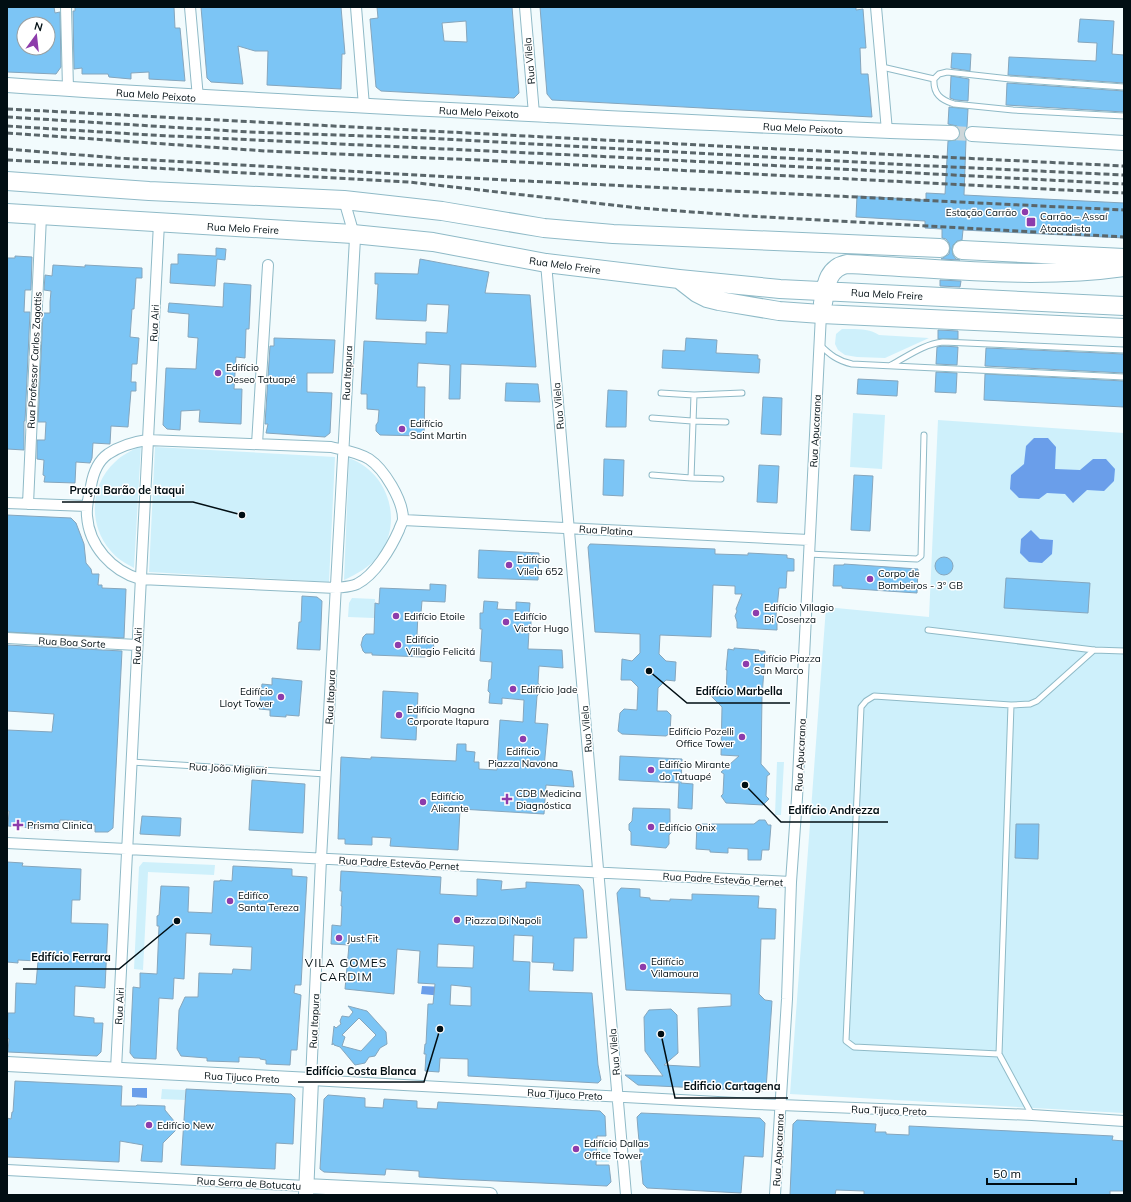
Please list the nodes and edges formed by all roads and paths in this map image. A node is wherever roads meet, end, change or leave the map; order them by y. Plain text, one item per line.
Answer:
1 (66, 7) edge
2 (190, 7) edge
3 (356, 7) edge
4 (525, 7) edge
5 (876, 7) edge
6 (882, 67) junction
7 (934, 79) junction
8 (7, 85) edge
9 (1124, 87) edge
10 (68, 89) junction
11 (198, 98) junction
12 (364, 106) junction
13 (534, 114) junction
14 (1124, 116) edge
15 (887, 131) junction
16 (952, 133) tunnel mouth
17 (972, 134) tunnel mouth
18 (1124, 143) edge
19 (7, 181) edge
20 (7, 189) edge
21 (149, 191) junction
22 (344, 200) junction
23 (7, 213) edge
24 (41, 216) junction
25 (159, 223) junction
26 (354, 234) junction
27 (940, 248) dead end
28 (962, 250) dead end
29 (1124, 258) edge
30 (546, 263) junction
31 (268, 265) dead end
32 (1124, 267) edge
33 (679, 279) junction
34 (825, 291) junction
35 (1124, 306) edge
36 (821, 314) junction
37 (1124, 328) edge
38 (819, 344) junction
39 (1124, 350) edge
40 (890, 366) junction
41 (1124, 377) edge
42 (661, 393) dead end
43 (742, 393) dead end
44 (694, 395) junction
45 (652, 418) dead end
46 (692, 421) junction
47 (726, 422) dead end
48 (924, 435) dead end
49 (147, 440) junction
50 (257, 444) junction
51 (343, 450) junction
52 (652, 475) dead end
53 (690, 478) junction
54 (721, 478) dead end
55 (7, 503) edge
56 (28, 504) junction
57 (87, 506) junction
58 (403, 520) junction
59 (568, 528) junction
60 (809, 540) junction
61 (808, 554) junction
62 (140, 579) junction
63 (336, 588) junction
64 (928, 630) dead end
65 (7, 638) edge
66 (137, 646) junction
67 (1094, 650) junction
68 (1124, 651) edge
69 (1011, 705) junction
70 (131, 762) junction
71 (326, 774) junction
72 (7, 843) edge
73 (127, 849) junction
74 (321, 859) junction
75 (599, 873) junction
76 (791, 882) junction
77 (999, 1054) junction
78 (7, 1064) edge
79 (116, 1070) junction
80 (311, 1080) junction
81 (618, 1097) junction
82 (780, 1106) junction
83 (1032, 1115) junction
84 (1124, 1121) edge
85 (7, 1170) edge
86 (306, 1190) edge
87 (490, 1195) edge
88 (626, 1195) edge
89 (775, 1195) edge

1 - 10 street
2 - 11 street
3 - 12 street
4 - 13 street, Rua Vilela
5 - 6 street
6 - 7 lane
6 - 15 street
7 - 9 lane
7 - 14 lane
8 - 10 main road, Rua Melo Peixoto
10 - 11 main road, Rua Melo Peixoto
11 - 12 main road, Rua Melo Peixoto
12 - 13 main road, Rua Melo Peixoto
13 - 15 main road, Rua Melo Peixoto
15 - 16 main road, Rua Melo Peixoto
17 - 18 main road
19 - 21 highway
20 - 21 highway
21 - 22 highway
22 - 26 street, Rua Itapura
22 - 27 highway
23 - 24 highway, Rua Melo Freire
24 - 25 highway, Rua Melo Freire
24 - 56 street, Rua Professor Carlos Zagottis
25 - 26 highway, Rua Melo Freire
25 - 49 street, Rua Airi
26 - 30 highway, Rua Melo Freire
26 - 51 street, Rua Itapura
28 - 29 highway
30 - 33 highway, Rua Melo Freire
30 - 59 street, Rua Vilela
31 - 50 street
32 - 34 highway
33 - 34 highway, Rua Melo Freire
33 - 36 highway
34 - 35 highway, Rua Melo Freire
34 - 36 highway
36 - 37 highway
36 - 38 street, Rua Apucarana
38 - 40 lane
38 - 60 street, Rua Apucarana
39 - 40 lane
40 - 41 lane
42 - 44 lane
43 - 44 lane
44 - 46 lane
45 - 46 lane
46 - 47 lane
46 - 53 lane
48 - 61 lane
49 - 50 street
49 - 57 street
49 - 62 street, Rua Airi
50 - 51 street
51 - 58 street
51 - 63 street, Rua Itapura
52 - 53 lane
53 - 54 lane
55 - 56 street
56 - 57 street
57 - 62 street
58 - 59 street, Rua Platina
58 - 63 street
59 - 60 street, Rua Platina
59 - 75 street, Rua Vilela
60 - 61 street, Rua Apucarana
61 - 76 street, Rua Apucarana
62 - 63 street
62 - 66 street, Rua Airi
63 - 71 street, Rua Itapura
64 - 67 lane
65 - 66 street, Rua Boa Sorte
66 - 70 street, Rua Airi
67 - 68 lane
67 - 69 lane
69 - 77 lane
69 - 77 lane
70 - 71 lane, Rua João Migliari
70 - 73 street, Rua Airi
71 - 74 street, Rua Itapura
72 - 73 street, Rua Padre Estevão Pernet
73 - 74 street, Rua Padre Estevão Pernet
73 - 79 street, Rua Airi
74 - 75 street, Rua Padre Estevão Pernet
74 - 80 street, Rua Itapura
75 - 76 street, Rua Padre Estevão Pernet
75 - 81 street, Rua Vilela
76 - 82 street, Rua Apucarana
77 - 83 lane
78 - 79 main road, Rua Tijuco Preto
79 - 80 main road, Rua Tijuco Preto
80 - 81 street, Rua Tijuco Preto
80 - 86 main road, Rua Itapura
81 - 82 street, Rua Tijuco Preto
81 - 88 street, Rua Vilela
82 - 83 street, Rua Tijuco Preto
82 - 89 street, Rua Apucarana
83 - 84 street, Rua Tijuco Preto
85 - 86 street, Rua Serra de Botucatu
86 - 87 main road, Rua Serra de Botucatu

